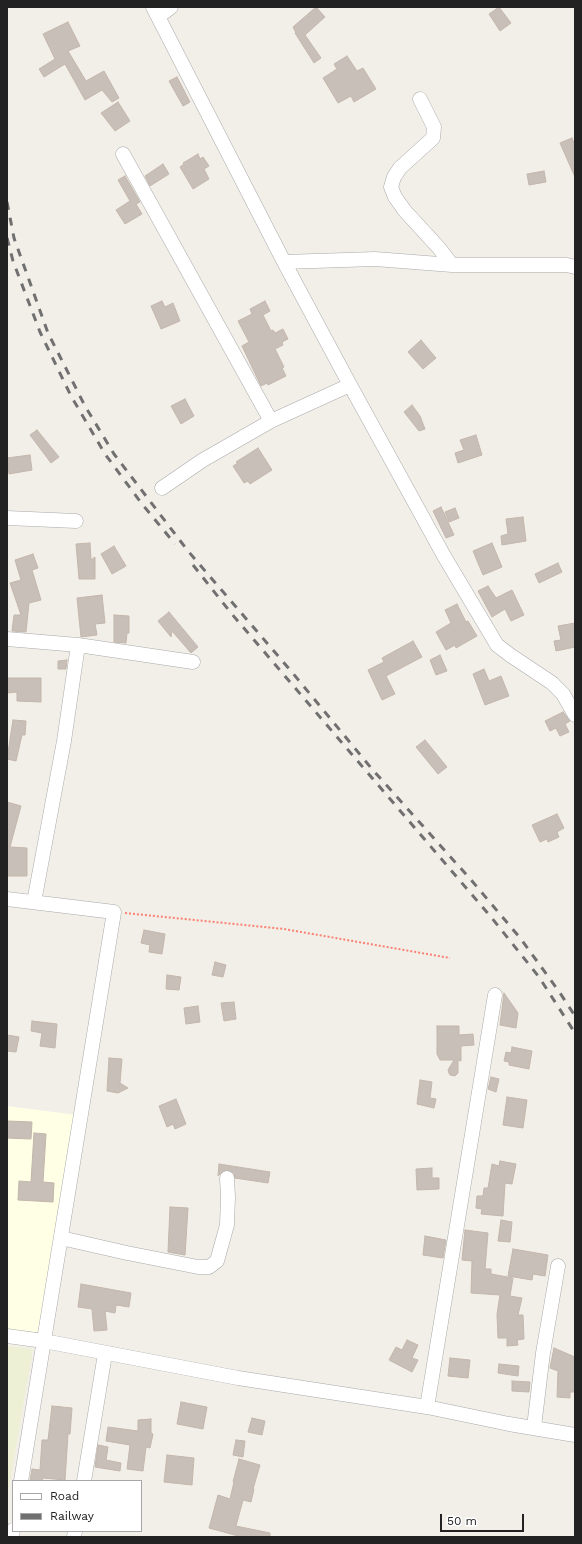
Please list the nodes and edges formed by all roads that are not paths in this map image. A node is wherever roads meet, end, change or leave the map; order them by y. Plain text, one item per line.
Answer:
1 (171, 7) edge
2 (155, 12) edge
3 (420, 100) dead end
4 (123, 154) dead end
5 (284, 262) junction
6 (452, 265) junction
7 (575, 267) edge
8 (350, 385) junction
9 (271, 421) junction
10 (162, 488) dead end
11 (7, 518) edge
12 (76, 521) dead end
13 (7, 639) edge
14 (78, 645) junction
15 (193, 662) dead end
16 (575, 715) edge
17 (7, 899) edge
18 (34, 902) junction
19 (495, 995) dead end
20 (227, 1178) dead end
21 (61, 1238) junction
22 (558, 1266) dead end
23 (7, 1336) edge
24 (44, 1341) junction
25 (105, 1354) junction
26 (427, 1407) junction
27 (534, 1427) junction
28 (575, 1435) edge
29 (21, 1480) edge
30 (84, 1480) edge

1 - 2 street
2 - 5 street
3 - 6 street
4 - 9 street
5 - 6 street
5 - 8 street
6 - 7 street
8 - 9 street
8 - 16 street
9 - 10 street
11 - 12 street
13 - 14 street
14 - 15 street
14 - 18 street
17 - 18 street
18 - 21 street
19 - 26 street
20 - 21 street
21 - 24 street
22 - 27 street
23 - 24 street
24 - 25 street
24 - 29 street
25 - 26 street
25 - 30 street
26 - 27 street
27 - 28 street

